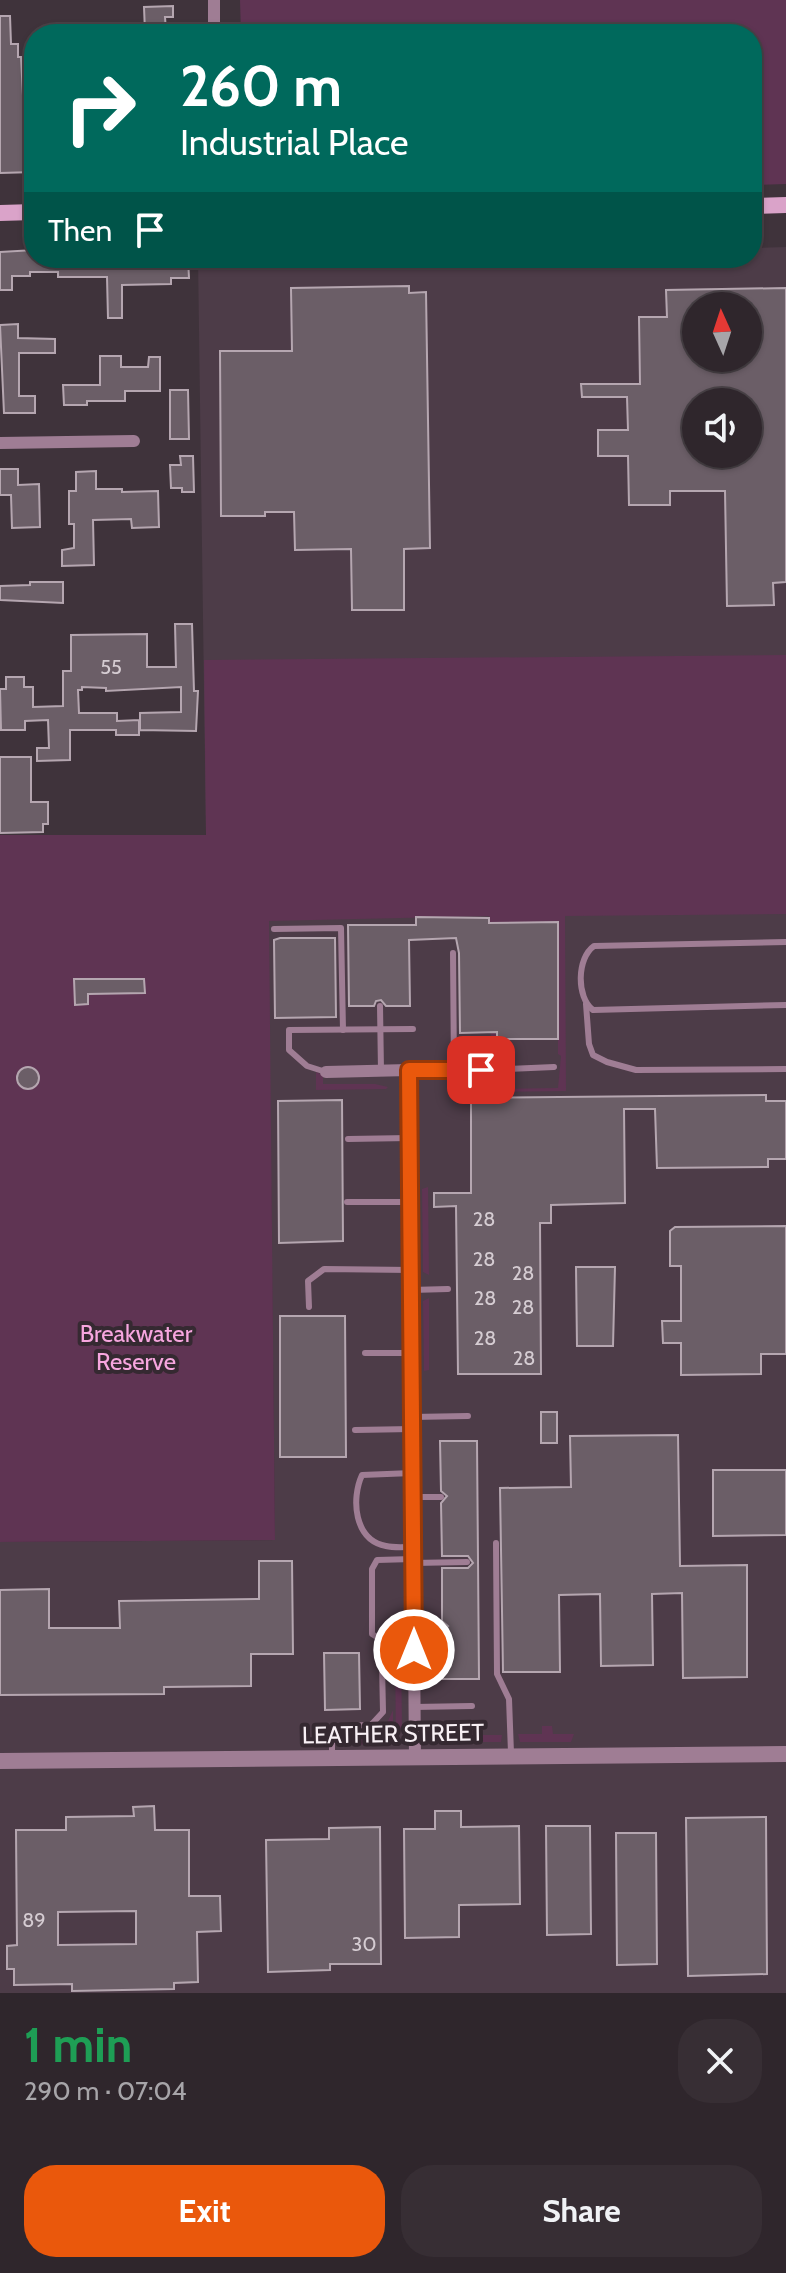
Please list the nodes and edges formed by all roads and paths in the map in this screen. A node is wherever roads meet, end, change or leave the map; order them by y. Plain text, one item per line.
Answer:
1 (214, 0) edge
2 (214, 24) edge
3 (786, 205) edge
4 (762, 206) edge
5 (24, 212) edge
6 (0, 213) edge
7 (134, 441) dead end
8 (0, 443) edge
9 (274, 929) dead end
10 (786, 942) edge
11 (453, 953) dead end
12 (586, 1004) junction
13 (786, 1005) edge
14 (380, 1006) dead end
15 (413, 1029) dead end
16 (343, 1030) junction
17 (380, 1030) junction
18 (554, 1067) dead end
19 (786, 1069) edge
20 (409, 1070) junction
21 (454, 1070) junction
22 (481, 1070) joint
23 (381, 1071) junction
24 (326, 1072) joint
25 (409, 1138) junction
26 (348, 1139) dead end
27 (347, 1202) dead end
28 (410, 1202) junction
29 (412, 1270) junction
30 (448, 1289) dead end
31 (411, 1290) junction
32 (309, 1307) dead end
33 (365, 1353) dead end
34 (412, 1353) junction
35 (468, 1416) dead end
36 (412, 1423) junction
37 (355, 1430) dead end
38 (412, 1473) junction
39 (412, 1497) junction
40 (441, 1497) dead end
41 (496, 1543) dead end
42 (413, 1556) junction
43 (467, 1562) dead end
44 (442, 1627) dead end
45 (413, 1638) junction
46 (472, 1706) dead end
47 (414, 1707) junction
48 (786, 1754) edge
49 (511, 1757) junction
50 (415, 1758) junction
51 (332, 1759) junction
52 (0, 1761) edge

1 - 2 street
3 - 4 main road
5 - 6 main road
7 - 8 street
9 - 16 lane
10 - 12 lane
11 - 21 lane
12 - 13 lane
12 - 19 lane
14 - 17 lane
15 - 17 lane
16 - 17 lane
16 - 24 lane
17 - 23 lane
18 - 22 lane
20 - 21 street
20 - 23 street
20 - 25 street
21 - 22 street
23 - 24 street
25 - 26 lane
25 - 28 street
27 - 28 lane
28 - 29 street
29 - 31 street
29 - 32 lane
30 - 31 lane
31 - 34 street
33 - 34 lane
34 - 36 street
35 - 36 lane
36 - 37 lane
36 - 38 street
38 - 39 street
38 - 42 lane
39 - 40 lane
39 - 42 street
41 - 49 lane
42 - 43 lane
42 - 45 street
42 - 45 lane
44 - 45 lane
45 - 47 street
45 - 51 lane
46 - 47 lane
47 - 50 street
48 - 49 street, LEATHER STREET
49 - 50 street, LEATHER STREET
50 - 51 street, LEATHER STREET
51 - 52 street, LEATHER STREET

